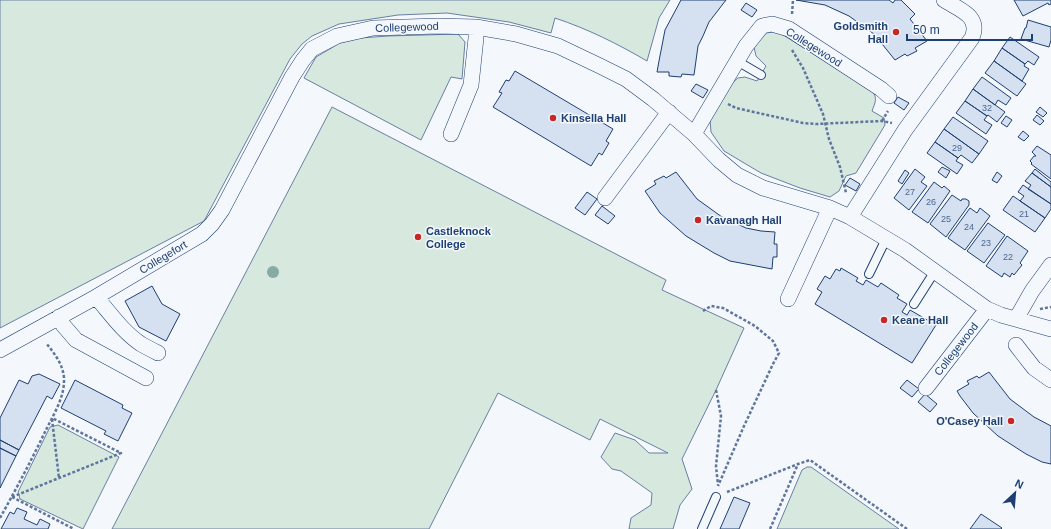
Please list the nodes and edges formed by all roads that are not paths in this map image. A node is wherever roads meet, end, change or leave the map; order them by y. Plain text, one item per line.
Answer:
1 (944, 0) edge
2 (476, 28) junction
3 (737, 61) junction
4 (761, 75) dead end
5 (891, 101) road end
6 (669, 112) junction
7 (451, 134) dead end
8 (694, 134) junction
9 (605, 198) dead end
10 (830, 208) junction
11 (222, 210) joint
12 (850, 217) junction
13 (886, 239) junction
14 (1051, 265) edge
15 (935, 271) junction
16 (869, 274) dead end
17 (96, 297) junction
18 (788, 300) dead end
19 (914, 304) dead end
20 (987, 309) junction
21 (59, 317) junction
22 (1016, 319) junction
23 (1051, 330) edge
24 (1016, 345) dead end
25 (0, 350) edge
26 (158, 353) dead end
27 (146, 378) dead end
28 (1051, 380) edge
29 (926, 388) dead end
30 (716, 497) road end
31 (702, 529) edge

1 - 12 street
2 - 6 street, Collegewood
2 - 7 street
2 - 11 street, Collegewood
3 - 4 lane
3 - 5 street, Collegewood
3 - 8 street, Collegewood
6 - 8 street, Collegewood
6 - 9 street
8 - 10 street, Collegewood
10 - 12 street, Collegewood
10 - 18 street
11 - 17 street, Collegefort
12 - 13 street, Collegewood
13 - 15 street, Collegewood
13 - 16 lane
14 - 22 street
15 - 19 lane
15 - 20 street, Collegewood
17 - 21 street, Collegefort
17 - 26 street
20 - 22 street, Collegewood
20 - 29 street, Collegewood
21 - 25 street, Collegefort
21 - 27 street
22 - 23 street, Collegewood
24 - 28 street
30 - 31 lane

